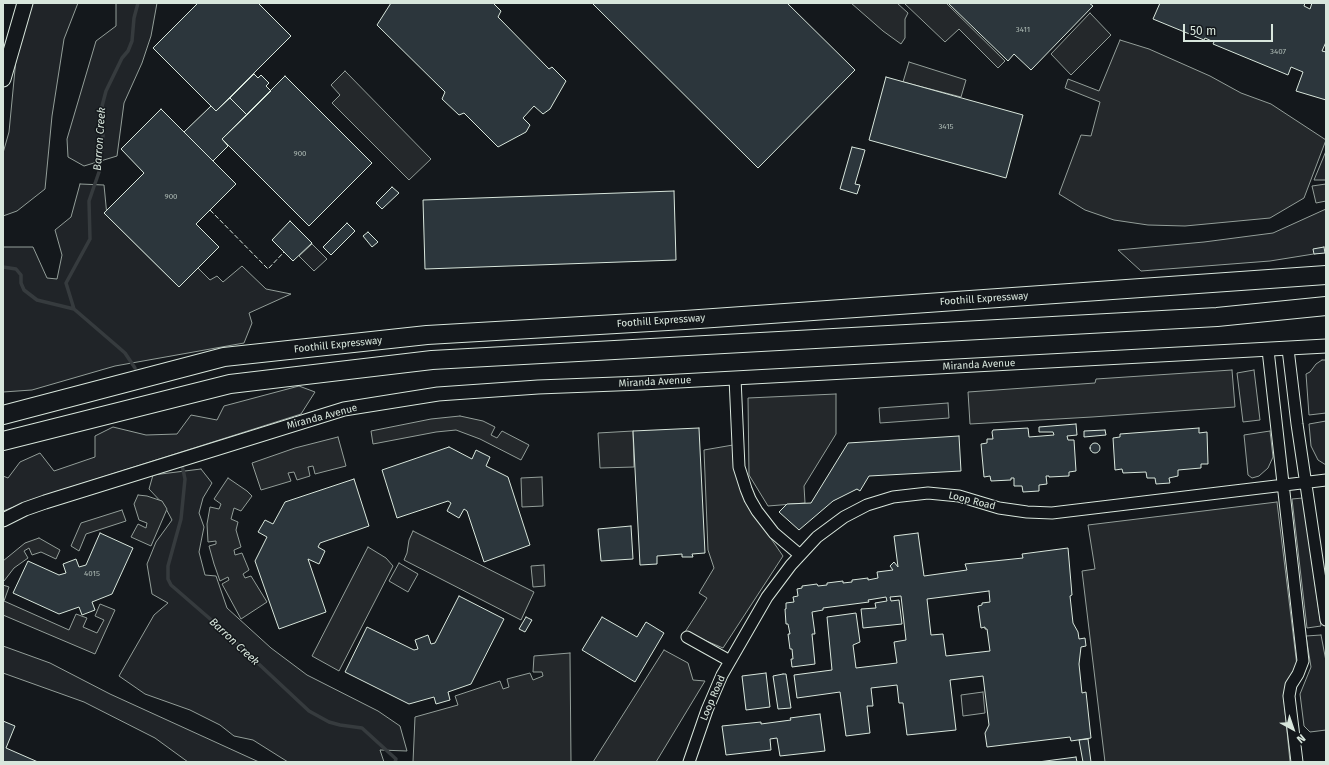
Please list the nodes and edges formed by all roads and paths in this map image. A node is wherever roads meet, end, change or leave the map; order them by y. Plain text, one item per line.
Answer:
1 (15, 3) edge
2 (25, 3) edge
3 (3, 46) edge
4 (3, 79) edge
5 (1326, 275) edge
6 (1326, 306) edge
7 (1326, 346) edge
8 (1288, 348) junction
9 (1268, 350) junction
10 (735, 378) junction
11 (3, 406) edge
12 (21, 410) junction
13 (3, 415) edge
14 (3, 441) edge
15 (1326, 480) edge
16 (1306, 482) junction
17 (1284, 485) junction
18 (3, 520) edge
19 (800, 555) junction
20 (1326, 620) edge
21 (687, 637) dead end
22 (730, 662) junction
23 (689, 762) edge
24 (1297, 762) edge

1 - 3 main road
2 - 4 main road
5 - 12 highway, Foothill Expressway
6 - 14 highway
7 - 8 street, Miranda Avenue
8 - 9 street, Miranda Avenue
8 - 16 street
9 - 10 street, Miranda Avenue
9 - 17 street
10 - 18 street, Miranda Avenue
10 - 19 street
11 - 12 highway
12 - 13 highway, Foothill Expressway
15 - 16 street, Loop Road
16 - 17 street, Loop Road
16 - 20 street
17 - 19 street, Loop Road
17 - 24 street
19 - 22 street, Loop Road
21 - 22 street
22 - 23 street, Loop Road

